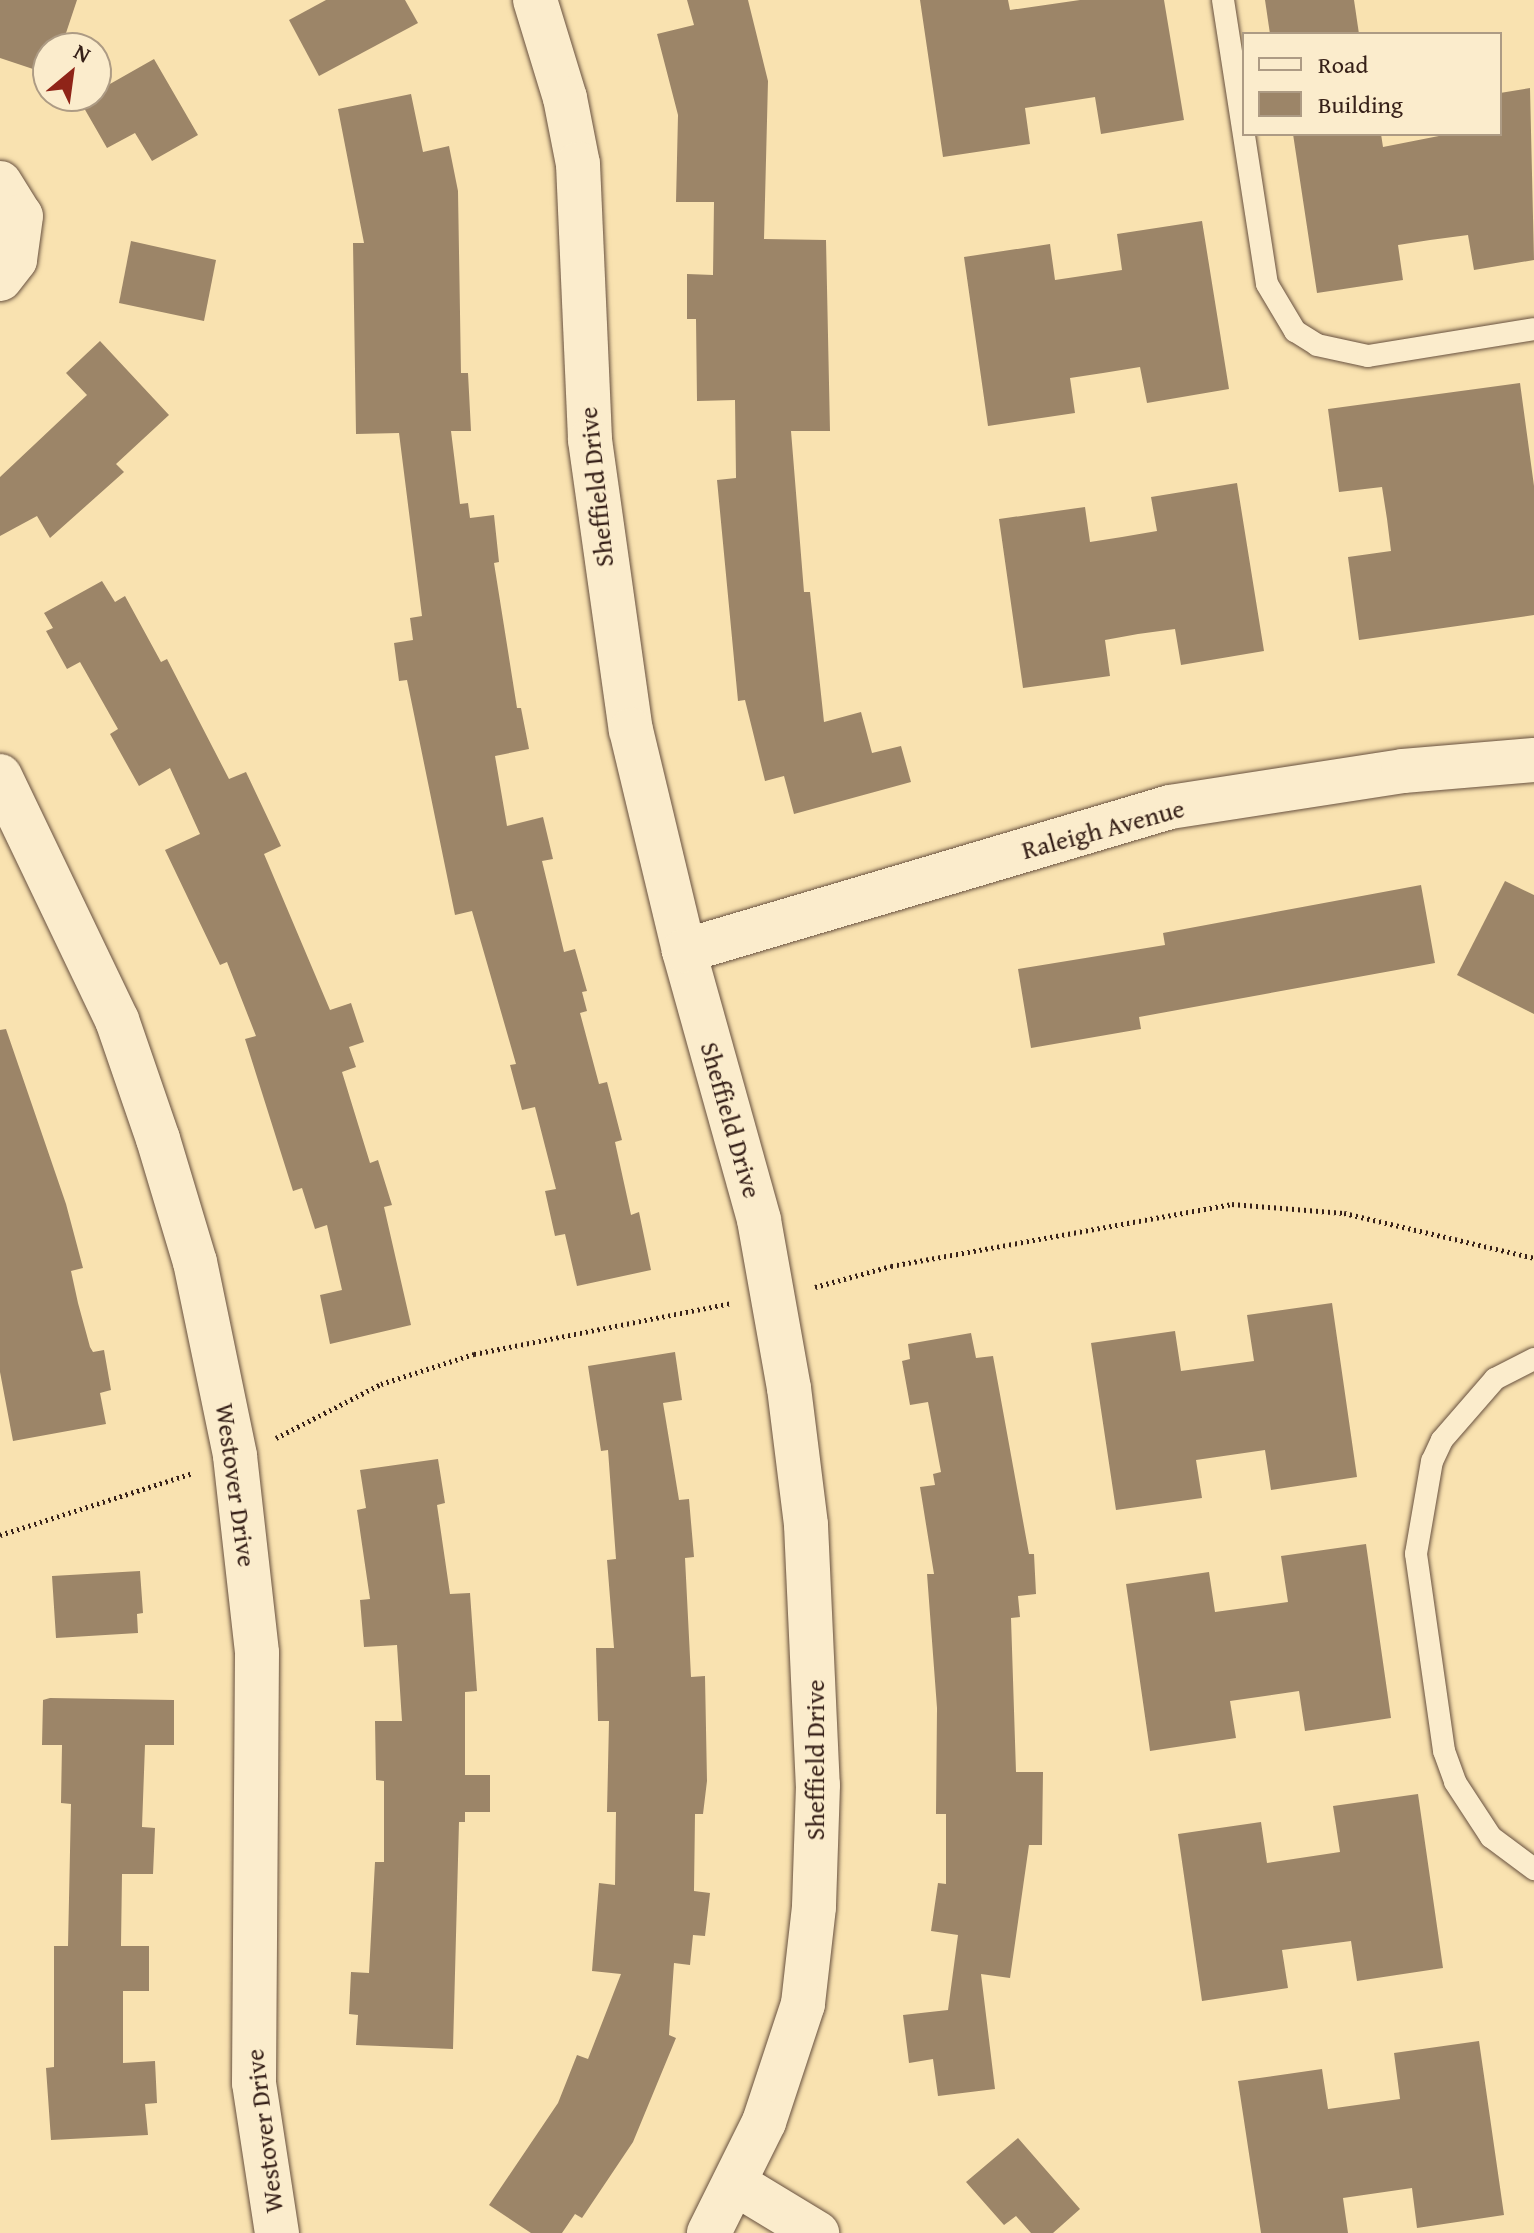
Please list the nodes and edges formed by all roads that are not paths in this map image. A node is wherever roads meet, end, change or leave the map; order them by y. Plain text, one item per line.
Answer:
1 (535, 0) edge
2 (1223, 0) edge
3 (1242, 123) edge
4 (1244, 136) edge
5 (0, 183) edge
6 (0, 279) edge
7 (1534, 329) edge
8 (1534, 760) edge
9 (0, 776) edge
10 (684, 951) junction
11 (1534, 1359) edge
12 (1534, 1869) edge
13 (736, 2184) junction
14 (277, 2233) edge
15 (709, 2233) edge
16 (817, 2233) edge

1 - 10 street, Sheffield Drive
2 - 3 lane
4 - 7 lane
5 - 6 street
8 - 10 street, Raleigh Avenue
9 - 14 street, Westover Drive
10 - 13 street, Sheffield Drive
11 - 12 lane
13 - 15 street, Sheffield Drive
13 - 16 street

